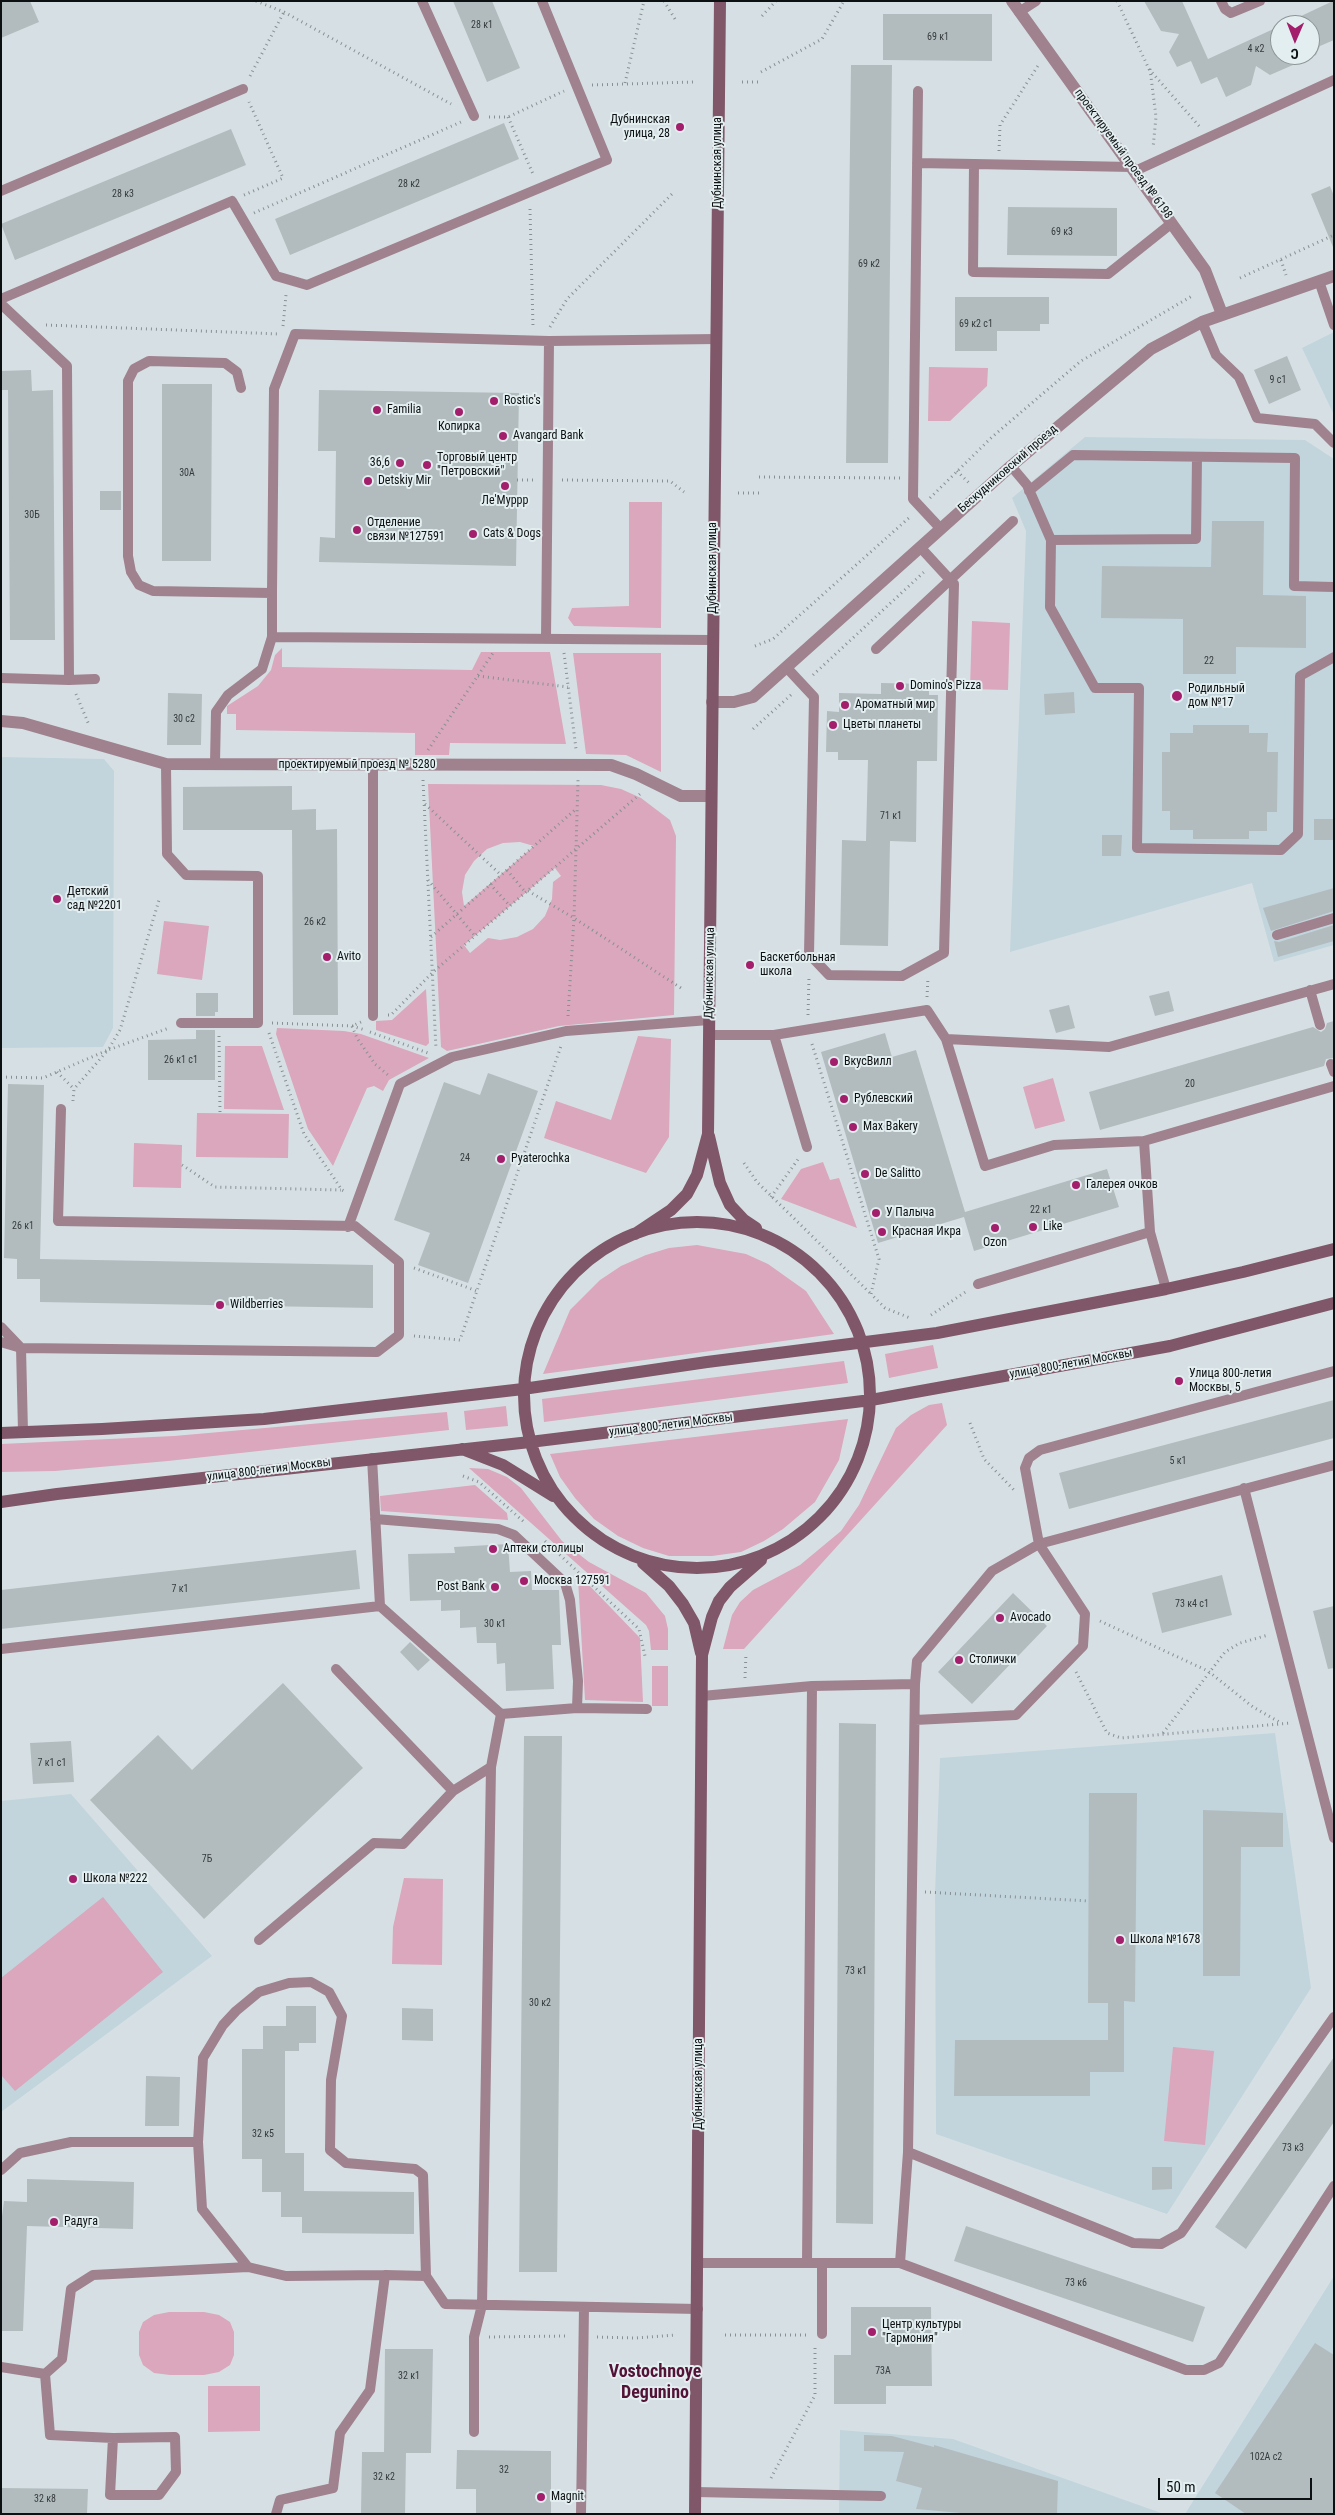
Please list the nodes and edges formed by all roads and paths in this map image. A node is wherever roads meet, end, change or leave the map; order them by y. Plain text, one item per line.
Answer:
1 (256, 1) edge
2 (422, 1) edge
3 (542, 1) edge
4 (644, 1) edge
5 (664, 1) edge
6 (720, 1) edge
7 (776, 1) edge
8 (844, 1) edge
9 (1036, 1) edge
10 (1117, 1) edge
11 (1221, 1) edge
12 (1260, 1) edge
13 (1016, 6) edge
14 (284, 12) junction
15 (762, 16) dead end
16 (675, 19) dead end
17 (1039, 63) dead end
18 (1150, 69) junction
19 (761, 72) dead end
20 (1334, 80) edge
21 (694, 82) dead end
22 (742, 82) dead end
23 (761, 82) dead end
24 (624, 84) junction
25 (576, 86) junction
26 (243, 88) junction
27 (918, 91) dead end
28 (474, 116) junction
29 (508, 118) junction
30 (1209, 137) junction
31 (917, 163) junction
32 (1152, 163) junction
33 (974, 164) junction
34 (999, 164) junction
35 (1134, 169) junction
36 (1, 191) edge
37 (534, 191) junction
38 (674, 192) dead end
39 (232, 201) junction
40 (241, 219) junction
41 (1172, 223) junction
42 (1334, 235) edge
43 (1281, 260) junction
44 (1286, 276) dead end
45 (1334, 276) edge
46 (1240, 278) dead end
47 (287, 279) junction
48 (1318, 281) junction
49 (1192, 296) dead end
50 (1, 299) edge
51 (1, 304) edge
52 (1222, 314) junction
53 (1202, 322) junction
54 (23, 324) junction
55 (1334, 325) edge
56 (716, 339) junction
57 (541, 341) junction
58 (241, 388) dead end
59 (1334, 443) edge
60 (1197, 457) junction
61 (1011, 466) junction
62 (957, 471) junction
63 (759, 477) dead end
64 (913, 478) junction
65 (604, 480) dead end
66 (970, 485) dead end
67 (1029, 491) junction
68 (684, 492) dead end
69 (738, 493) dead end
70 (758, 493) dead end
71 (920, 507) junction
72 (1013, 521) dead end
73 (940, 528) junction
74 (1050, 540) junction
75 (920, 547) junction
76 (932, 560) junction
77 (950, 580) junction
78 (1334, 587) edge
79 (272, 593) junction
80 (272, 637) junction
81 (504, 638) junction
82 (546, 639) junction
83 (562, 639) junction
84 (713, 640) junction
85 (754, 646) dead end
86 (876, 649) dead end
87 (1334, 657) edge
88 (787, 668) junction
89 (478, 676) junction
90 (1, 678) edge
91 (70, 680) junction
92 (95, 680) dead end
93 (802, 684) junction
94 (568, 687) junction
95 (712, 702) junction
96 (1, 721) edge
97 (753, 729) dead end
98 (97, 745) junction
99 (166, 764) junction
100 (215, 764) junction
101 (373, 765) junction
102 (424, 765) junction
103 (578, 765) junction
104 (644, 790) dead end
105 (711, 796) junction
106 (424, 804) junction
107 (577, 809) junction
108 (576, 850) junction
109 (506, 870) junction
110 (501, 875) junction
111 (428, 880) junction
112 (490, 884) junction
113 (527, 892) junction
114 (159, 900) dead end
115 (510, 906) junction
116 (457, 914) junction
117 (574, 918) junction
118 (1334, 918) edge
119 (1277, 935) dead end
120 (431, 936) junction
121 (475, 936) junction
122 (809, 954) junction
123 (929, 961) junction
124 (432, 972) junction
125 (1334, 984) edge
126 (681, 988) dead end
127 (1310, 990) junction
128 (926, 1010) junction
129 (373, 1016) joint
130 (709, 1020) junction
131 (181, 1023) joint
132 (219, 1023) junction
133 (1320, 1025) dead end
134 (352, 1026) junction
135 (808, 1030) junction
136 (566, 1031) junction
137 (709, 1035) junction
138 (774, 1035) junction
139 (946, 1039) junction
140 (108, 1050) junction
141 (57, 1072) junction
142 (1, 1077) edge
143 (400, 1084) junction
144 (1334, 1086) edge
145 (74, 1089) junction
146 (61, 1109) dead end
147 (73, 1109) dead end
148 (220, 1113) dead end
149 (708, 1134) junction
150 (1144, 1140) junction
151 (807, 1147) joint
152 (744, 1163) dead end
153 (182, 1165) dead end
154 (342, 1190) junction
155 (359, 1197) junction
156 (770, 1197) junction
157 (348, 1227) junction
158 (1150, 1232) junction
159 (635, 1234) junction
160 (771, 1238) junction
161 (1334, 1249) edge
162 (399, 1262) junction
163 (978, 1284) joint
164 (1166, 1289) junction
165 (477, 1291) junction
166 (870, 1294) junction
167 (1334, 1303) edge
168 (926, 1316) dead end
169 (918, 1317) dead end
170 (1, 1327) edge
171 (399, 1335) junction
172 (1, 1342) edge
173 (862, 1343) junction
174 (21, 1348) junction
175 (1334, 1372) edge
176 (523, 1390) junction
177 (871, 1400) junction
178 (970, 1423) dead end
179 (23, 1432) junction
180 (1, 1433) edge
181 (530, 1442) junction
182 (460, 1448) junction
183 (372, 1458) junction
184 (1334, 1464) edge
185 (1244, 1488) junction
186 (57, 1494) junction
187 (1, 1495) edge
188 (558, 1500) junction
189 (1, 1502) edge
190 (1030, 1506) junction
191 (375, 1519) junction
192 (1039, 1544) junction
193 (772, 1552) junction
194 (633, 1556) junction
195 (380, 1606) junction
196 (1084, 1614) junction
197 (1281, 1632) junction
198 (1, 1649) edge
199 (746, 1654) dead end
200 (702, 1655) junction
201 (1070, 1660) junction
202 (336, 1669) dead end
203 (1208, 1672) junction
204 (915, 1684) junction
205 (812, 1686) junction
206 (745, 1692) junction
207 (702, 1696) junction
208 (577, 1708) junction
209 (647, 1709) dead end
210 (501, 1714) junction
211 (915, 1720) junction
212 (1304, 1722) junction
213 (1281, 1723) junction
214 (1163, 1733) junction
215 (491, 1767) junction
216 (454, 1791) junction
217 (1334, 1838) edge
218 (912, 1892) junction
219 (1088, 1901) dead end
220 (259, 1940) dead end
221 (1334, 2017) edge
222 (198, 2142) junction
223 (908, 2152) junction
224 (1, 2170) edge
225 (1334, 2186) edge
226 (807, 2262) junction
227 (698, 2263) junction
228 (822, 2263) junction
229 (900, 2263) junction
230 (248, 2267) junction
231 (386, 2275) junction
232 (426, 2276) junction
233 (482, 2305) junction
234 (584, 2307) junction
235 (698, 2309) junction
236 (818, 2334) junction
237 (676, 2335) dead end
238 (725, 2335) dead end
239 (584, 2336) junction
240 (474, 2337) junction
241 (1, 2367) edge
242 (45, 2374) junction
243 (474, 2432) dead end
244 (113, 2438) junction
245 (696, 2492) junction
246 (764, 2494) junction
247 (881, 2496) dead end
248 (276, 2514) edge
249 (581, 2514) edge
250 (695, 2514) edge

1 - 14 path
2 - 28 lane
3 - 25 lane
4 - 24 path
5 - 16 path
6 - 56 main road, Дубнинская улица
7 - 15 path
8 - 19 path
9 - 13 lane
10 - 18 path
11 - 12 lane
13 - 35 street, проектируемый проезд № 6198
14 - 26 path
14 - 28 path
17 - 34 path
18 - 30 path
18 - 32 path
20 - 30 lane
21 - 24 path
22 - 23 path
24 - 25 path
25 - 29 path
25 - 37 lane
26 - 36 lane
26 - 39 path
27 - 31 lane
28 - 29 path
28 - 40 path
29 - 37 path
30 - 32 lane
31 - 33 lane
31 - 64 lane
32 - 35 lane
33 - 34 lane
33 - 41 lane
34 - 35 lane
35 - 41 street, проектируемый проезд № 6198
37 - 47 lane
37 - 57 path
38 - 57 path
39 - 40 lane
39 - 50 lane
40 - 47 lane
41 - 52 street, проектируемый проезд № 6198
42 - 43 path
43 - 44 path
43 - 46 path
45 - 48 street, Бескудниковский проезд
47 - 54 path
48 - 52 street, Бескудниковский проезд
48 - 55 lane
49 - 62 path
51 - 54 lane
52 - 53 street, Бескудниковский проезд
53 - 59 lane
53 - 61 street, Бескудниковский проезд
54 - 91 lane
56 - 57 lane
56 - 84 main road, Дубнинская улица
57 - 79 lane
57 - 82 lane
58 - 79 lane
60 - 67 lane
60 - 74 lane
60 - 78 lane
61 - 67 lane
61 - 73 street, Бескудниковский проезд
62 - 66 path
62 - 71 path
63 - 64 path
64 - 71 lane
65 - 68 path
67 - 74 lane
69 - 70 path
71 - 73 lane
71 - 85 path
72 - 77 lane
73 - 75 street, Бескудниковский проезд
74 - 87 lane
75 - 76 lane
75 - 88 street, Бескудниковский проезд
76 - 77 lane
76 - 93 path
77 - 86 lane
77 - 123 lane
79 - 80 lane
80 - 81 lane
80 - 100 lane
81 - 82 lane
81 - 89 path
82 - 83 lane
83 - 84 lane
83 - 94 path
84 - 95 main road, Дубнинская улица
88 - 93 lane
88 - 95 street, Бескудниковский проезд
89 - 94 path
89 - 102 path
90 - 91 lane
91 - 92 lane
91 - 98 path
93 - 97 path
93 - 122 lane
94 - 103 path
95 - 105 main road, Дубнинская улица
96 - 98 street, проектируемый проезд № 5280
98 - 99 street, проектируемый проезд № 5280
99 - 100 street, проектируемый проезд № 5280
99 - 132 lane
100 - 101 street, проектируемый проезд № 5280
101 - 102 street, проектируемый проезд № 5280
101 - 129 lane
102 - 103 street, проектируемый проезд № 5280
102 - 106 path
103 - 105 street, проектируемый проезд № 5280
103 - 107 path
104 - 108 path
105 - 130 main road, Дубнинская улица
106 - 110 path
106 - 111 path
107 - 108 path
107 - 109 path
108 - 113 path
108 - 117 path
109 - 110 path
109 - 113 path
110 - 112 path
111 - 116 path
111 - 120 path
112 - 115 path
112 - 116 path
113 - 115 path
113 - 117 path
114 - 140 path
115 - 121 path
116 - 120 path
116 - 121 path
117 - 126 path
117 - 136 path
118 - 119 lane
120 - 124 path
121 - 124 path
122 - 123 lane
122 - 135 path
123 - 128 path
124 - 129 path
124 - 134 path
125 - 127 lane
127 - 133 lane
127 - 139 lane
128 - 135 lane
128 - 139 lane
130 - 136 lane
130 - 137 main road, Дубнинская улица
131 - 132 lane
131 - 140 path
132 - 148 path
134 - 143 path
134 - 154 path
135 - 138 lane
135 - 166 path
136 - 143 lane
136 - 165 path
137 - 138 lane
137 - 149 main road, Дубнинская улица
138 - 151 lane
139 - 150 lane
140 - 141 path
140 - 145 path
141 - 142 path
141 - 145 path
143 - 155 lane
144 - 150 lane
145 - 147 path
146 - 157 lane
149 - 159 main road, Дубнинская улица
149 - 160 main road, Дубнинская улица
150 - 158 lane
151 - 156 path
152 - 156 path
153 - 154 path
154 - 155 path
155 - 157 lane
156 - 166 path
157 - 162 lane
158 - 163 lane
158 - 164 lane
159 - 160 main road
159 - 176 main road
160 - 173 main road
161 - 164 main road
162 - 165 path
162 - 171 lane
163 - 168 path
164 - 173 main road
165 - 171 path
166 - 169 path
167 - 177 main road, улица 800-летия Москвы
170 - 174 lane
171 - 174 lane
172 - 174 lane
173 - 176 main road
173 - 177 main road
174 - 179 lane
175 - 190 lane
176 - 179 main road
176 - 181 main road
177 - 181 main road, улица 800-летия Москвы
177 - 193 main road
178 - 190 path
179 - 180 main road
181 - 182 main road, улица 800-летия Москвы
181 - 188 main road
182 - 183 main road, улица 800-летия Москвы
182 - 188 main road
183 - 186 main road, улица 800-летия Москвы
183 - 191 lane
184 - 185 lane
185 - 192 lane
185 - 197 lane
186 - 187 main road
186 - 189 main road, улица 800-летия Москвы
188 - 194 main road
190 - 192 lane
191 - 195 lane
191 - 208 lane
192 - 196 lane
192 - 204 lane
193 - 194 main road
193 - 200 main road, Дубнинская улица
194 - 200 main road, Дубнинская улица
195 - 198 lane
195 - 210 lane
196 - 201 lane
196 - 203 path
197 - 203 path
197 - 212 lane
199 - 206 path
200 - 207 main road, Дубнинская улица
201 - 211 lane
201 - 214 path
202 - 216 lane
203 - 213 path
203 - 214 path
204 - 205 lane
204 - 211 lane
205 - 206 lane
205 - 226 lane
206 - 207 lane
207 - 227 main road, Дубнинская улица
208 - 209 lane
208 - 210 lane
210 - 215 lane
211 - 218 lane
212 - 213 path
212 - 217 lane
213 - 214 path
215 - 216 lane
215 - 233 lane
216 - 220 lane
218 - 219 path
218 - 223 lane
221 - 223 lane
222 - 224 lane
222 - 230 lane
222 - 232 lane
223 - 229 lane
225 - 229 lane
226 - 227 lane
226 - 228 lane
227 - 235 main road, Дубнинская улица
228 - 229 lane
228 - 236 lane
230 - 231 lane
230 - 242 lane
231 - 232 lane
231 - 248 lane
232 - 233 lane
233 - 234 lane
233 - 240 lane
234 - 235 lane
234 - 239 lane
235 - 245 main road, Дубнинская улица
236 - 238 path
236 - 246 path
237 - 239 path
239 - 240 path
239 - 249 lane
240 - 243 lane
241 - 242 lane
242 - 244 lane
244 - 244 lane
245 - 246 lane
245 - 250 main road, Дубнинская улица
246 - 247 lane

